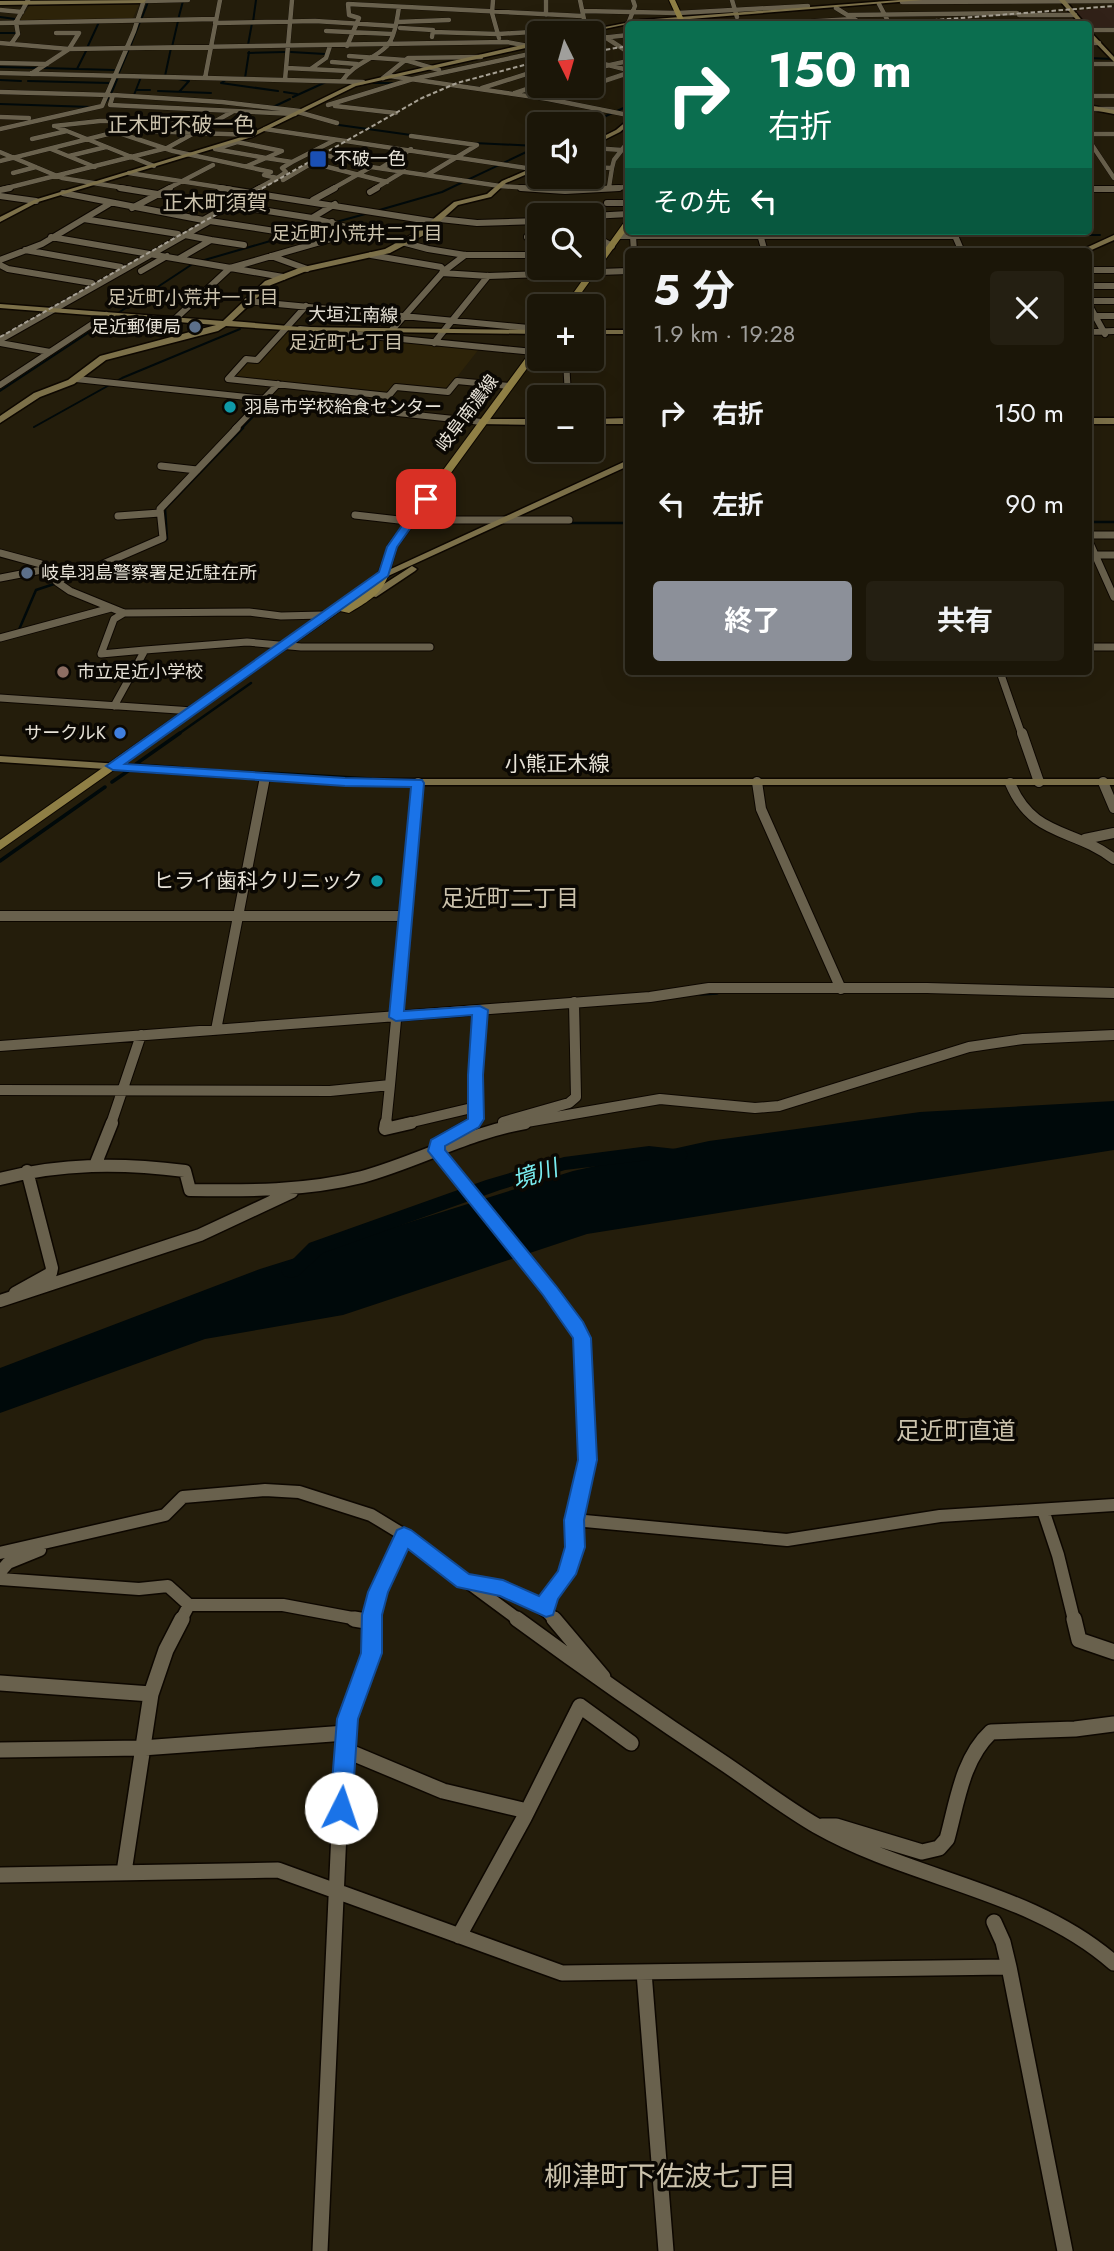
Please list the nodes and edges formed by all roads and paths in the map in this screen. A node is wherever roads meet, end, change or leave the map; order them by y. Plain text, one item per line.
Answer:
1 (144, 0) edge
2 (188, 0) edge
3 (220, 0) edge
4 (292, 0) edge
5 (421, 0) edge
6 (458, 0) edge
7 (493, 0) edge
8 (546, 0) edge
9 (580, 0) edge
10 (633, 0) edge
11 (672, 0) edge
12 (732, 0) edge
13 (807, 0) edge
14 (913, 0) edge
15 (28, 1) edge
16 (921, 1) edge
17 (964, 1) edge
18 (1007, 1) edge
19 (1062, 1) edge
20 (1114, 1) edge
21 (359, 2) edge
22 (902, 2) junction
23 (0, 3) edge
24 (879, 4) junction
25 (399, 7) junction
26 (417, 8) junction
27 (527, 8) dead end
28 (810, 8) junction
29 (836, 8) junction
30 (447, 9) junction
31 (0, 10) edge
32 (462, 10) junction
33 (22, 12) junction
34 (632, 12) junction
35 (492, 13) junction
36 (583, 13) junction
37 (973, 13) junction
38 (736, 14) junction
39 (885, 14) junction
40 (929, 14) junction
41 (1018, 14) junction
42 (398, 15) junction
43 (419, 15) dead end
44 (530, 15) junction
45 (546, 15) junction
46 (1075, 15) junction
47 (851, 17) junction
48 (680, 19) edge
49 (449, 20) junction
50 (934, 20) dead end
51 (137, 21) junction
52 (216, 21) junction
53 (584, 21) edge
54 (629, 21) edge
55 (659, 21) edge
56 (804, 21) edge
57 (857, 21) edge
58 (888, 21) edge
59 (1024, 21) edge
60 (1080, 21) edge
61 (16, 22) junction
62 (62, 22) junction
63 (290, 22) junction
64 (0, 23) edge
65 (359, 24) junction
66 (625, 24) edge
67 (396, 25) junction
68 (604, 28) edge
69 (1092, 30) edge
70 (1114, 30) edge
71 (326, 31) dead end
72 (354, 32) junction
73 (433, 32) junction
74 (453, 32) junction
75 (464, 32) junction
76 (527, 32) edge
77 (56, 33) junction
78 (49, 34) dead end
79 (392, 34) junction
80 (498, 34) junction
81 (625, 35) edge
82 (1092, 35) edge
83 (604, 36) joint
84 (63, 38) dead end
85 (77, 39) junction
86 (40, 40) dead end
87 (0, 43) edge
88 (430, 43) junction
89 (463, 43) junction
90 (1092, 43) edge
91 (1099, 43) junction
92 (11, 44) junction
93 (500, 44) junction
94 (32, 45) junction
95 (289, 45) junction
96 (388, 45) junction
97 (210, 46) junction
98 (330, 46) junction
99 (347, 46) junction
100 (527, 46) edge
101 (527, 46) edge
102 (126, 48) junction
103 (69, 49) junction
104 (625, 51) edge
105 (499, 52) junction
106 (527, 53) edge
107 (349, 56) dead end
108 (482, 56) junction
109 (1112, 57) edge
110 (368, 58) junction
111 (405, 60) junction
112 (497, 61) junction
113 (332, 62) dead end
114 (625, 62) edge
115 (0, 63) edge
116 (1092, 63) edge
117 (47, 64) junction
118 (357, 64) junction
119 (604, 64) edge
120 (607, 65) junction
121 (513, 66) dead end
122 (604, 66) edge
123 (287, 68) junction
124 (312, 68) junction
125 (431, 68) junction
126 (348, 71) junction
127 (625, 71) edge
128 (444, 72) junction
129 (625, 73) edge
130 (0, 74) edge
131 (32, 74) junction
132 (527, 75) edge
133 (115, 76) junction
134 (159, 77) junction
135 (387, 77) junction
136 (205, 78) junction
137 (285, 80) junction
138 (412, 80) junction
139 (604, 80) edge
140 (342, 81) junction
141 (363, 82) junction
142 (396, 85) junction
143 (448, 85) junction
144 (480, 89) junction
145 (527, 89) edge
146 (0, 92) edge
147 (513, 93) junction
148 (110, 95) junction
149 (1092, 95) edge
150 (1114, 96) edge
151 (152, 97) junction
152 (551, 98) edge
153 (548, 99) junction
154 (315, 104) junction
155 (110, 105) junction
156 (328, 105) junction
157 (145, 108) junction
158 (1092, 108) edge
159 (182, 110) junction
160 (1114, 111) edge
161 (232, 112) junction
162 (297, 112) junction
163 (396, 113) dead end
164 (625, 116) edge
165 (0, 117) edge
166 (112, 119) junction
167 (163, 119) dead end
168 (173, 120) junction
169 (41, 121) junction
170 (217, 121) junction
171 (337, 123) dead end
172 (57, 127) junction
173 (265, 129) junction
174 (624, 129) edge
175 (0, 130) edge
176 (67, 131) junction
177 (118, 131) junction
178 (200, 132) junction
179 (1114, 134) edge
180 (252, 135) junction
181 (411, 136) dead end
182 (1092, 137) edge
183 (429, 138) junction
184 (32, 139) dead end
185 (87, 140) junction
186 (335, 140) junction
187 (604, 140) edge
188 (1092, 143) edge
189 (604, 146) edge
190 (625, 146) edge
191 (106, 147) junction
192 (625, 147) edge
193 (167, 148) junction
194 (51, 149) junction
195 (410, 150) junction
196 (332, 151) dead end
197 (0, 152) edge
198 (191, 154) junction
199 (324, 155) junction
200 (69, 156) junction
201 (455, 156) junction
202 (132, 157) junction
203 (13, 158) junction
204 (178, 158) junction
205 (265, 158) junction
206 (0, 161) edge
207 (1103, 161) junction
208 (1114, 161) edge
209 (292, 162) junction
210 (621, 162) dead end
211 (312, 163) junction
212 (213, 165) junction
213 (613, 165) junction
214 (154, 166) junction
215 (247, 166) junction
216 (604, 166) edge
217 (36, 167) junction
218 (95, 167) junction
219 (371, 167) junction
220 (527, 167) edge
221 (381, 168) junction
222 (404, 172) junction
223 (527, 172) edge
224 (13, 173) dead end
225 (130, 173) junction
226 (264, 175) junction
227 (427, 175) junction
228 (56, 176) junction
229 (354, 176) junction
230 (276, 178) junction
231 (1114, 178) edge
232 (183, 181) junction
233 (387, 182) junction
234 (92, 184) junction
235 (500, 186) junction
236 (609, 187) junction
237 (625, 187) edge
238 (1092, 189) edge
239 (1114, 189) edge
240 (0, 190) edge
241 (257, 192) junction
242 (370, 192) dead end
243 (63, 193) junction
244 (158, 194) junction
245 (0, 196) edge
246 (313, 200) junction
247 (36, 201) junction
248 (607, 203) dead end
249 (625, 203) edge
250 (109, 204) junction
251 (335, 204) junction
252 (226, 205) dead end
253 (236, 206) junction
254 (131, 208) junction
255 (625, 214) edge
256 (604, 215) edge
257 (296, 216) junction
258 (312, 218) junction
259 (84, 219) junction
260 (0, 220) edge
261 (203, 220) junction
262 (438, 220) junction
263 (210, 221) junction
264 (527, 221) edge
265 (332, 222) junction
266 (625, 227) edge
267 (272, 230) junction
268 (362, 230) junction
269 (181, 235) junction
270 (696, 235) edge
271 (619, 236) junction
272 (633, 236) junction
273 (51, 237) junction
274 (1114, 237) edge
275 (211, 240) junction
276 (403, 242) junction
277 (604, 242) edge
278 (244, 245) dead end
279 (612, 246) junction
280 (604, 247) edge
281 (634, 248) edge
282 (1090, 248) edge
283 (26, 250) junction
284 (151, 253) junction
285 (371, 255) junction
286 (465, 255) junction
287 (527, 255) edge
288 (167, 256) junction
289 (271, 256) junction
290 (604, 256) edge
291 (180, 258) junction
292 (0, 262) edge
293 (121, 267) junction
294 (230, 268) junction
295 (307, 269) junction
296 (1092, 270) edge
297 (141, 271) dead end
298 (604, 271) edge
299 (625, 271) edge
300 (1114, 271) edge
301 (443, 272) junction
302 (527, 274) edge
303 (488, 276) junction
304 (283, 278) junction
305 (92, 284) junction
306 (1092, 286) edge
307 (1114, 286) edge
308 (247, 301) junction
309 (1114, 301) edge
310 (1092, 302) edge
311 (0, 306) edge
312 (306, 306) junction
313 (48, 310) junction
314 (106, 315) junction
315 (406, 316) junction
316 (1092, 316) edge
317 (1114, 316) edge
318 (174, 320) junction
319 (452, 320) junction
320 (223, 324) junction
321 (285, 328) junction
322 (300, 329) junction
323 (527, 329) edge
324 (391, 331) junction
325 (527, 331) edge
326 (1092, 331) edge
327 (1114, 331) edge
328 (442, 332) junction
329 (604, 332) edge
330 (625, 332) edge
331 (1105, 332) junction
332 (0, 337) edge
333 (434, 343) junction
334 (527, 348) edge
335 (50, 352) junction
336 (527, 362) edge
337 (76, 379) junction
338 (2, 382) edge
339 (278, 384) junction
340 (509, 386) junction
341 (389, 396) junction
342 (264, 399) junction
343 (376, 411) junction
344 (0, 420) edge
345 (625, 421) edge
346 (1092, 421) edge
347 (1114, 421) edge
348 (482, 422) junction
349 (527, 422) edge
350 (604, 422) edge
351 (625, 464) edge
352 (161, 466) dead end
353 (197, 470) junction
354 (160, 513) junction
355 (355, 515) dead end
356 (118, 516) dead end
357 (411, 520) junction
358 (506, 520) junction
359 (569, 520) dead end
360 (1114, 535) edge
361 (1092, 537) edge
362 (1092, 546) edge
363 (0, 553) edge
364 (1096, 555) junction
365 (1114, 555) edge
366 (47, 569) junction
367 (384, 574) junction
368 (0, 578) edge
369 (1110, 578) edge
370 (56, 581) junction
371 (372, 595) junction
372 (1114, 597) edge
373 (111, 608) junction
374 (124, 613) junction
375 (323, 615) junction
376 (0, 638) edge
377 (284, 646) junction
378 (430, 647) dead end
379 (1092, 647) edge
380 (1114, 647) edge
381 (145, 650) junction
382 (1001, 675) edge
383 (0, 698) edge
384 (114, 706) junction
385 (193, 710) junction
386 (0, 759) edge
387 (113, 766) junction
388 (265, 777) junction
389 (757, 782) junction
390 (1039, 782) junction
391 (1108, 782) edge
392 (418, 783) junction
393 (1010, 783) junction
394 (1114, 808) edge
395 (1114, 833) edge
396 (1085, 839) junction
397 (3, 841) edge
398 (1114, 859) edge
399 (406, 915) junction
400 (0, 916) edge
401 (237, 916) junction
402 (841, 989) junction
403 (1114, 993) edge
404 (574, 1002) junction
405 (480, 1010) junction
406 (396, 1017) junction
407 (216, 1030) junction
408 (141, 1035) junction
409 (1114, 1035) edge
410 (0, 1046) edge
411 (390, 1085) junction
412 (0, 1090) edge
413 (124, 1092) junction
414 (475, 1107) junction
415 (490, 1129) junction
416 (436, 1151) junction
417 (96, 1163) junction
418 (27, 1171) junction
419 (0, 1179) edge
420 (308, 1186) junction
421 (13, 1297) junction
422 (0, 1301) edge
423 (1114, 1505) edge
424 (1044, 1510) junction
425 (574, 1520) junction
426 (404, 1535) junction
427 (59, 1541) junction
428 (0, 1553) edge
429 (0, 1572) edge
430 (0, 1579) edge
431 (464, 1581) junction
432 (189, 1605) junction
433 (546, 1609) junction
434 (372, 1622) junction
435 (1114, 1652) edge
436 (0, 1683) edge
437 (612, 1689) junction
438 (151, 1694) junction
439 (1114, 1724) edge
440 (346, 1733) junction
441 (631, 1743) dead end
442 (142, 1748) junction
443 (0, 1750) edge
444 (345, 1750) junction
445 (527, 1811) junction
446 (817, 1826) junction
447 (124, 1872) junction
448 (0, 1875) edge
449 (336, 1893) junction
450 (994, 1923) dead end
451 (459, 1937) junction
452 (1114, 1963) edge
453 (1009, 1967) junction
454 (644, 1972) junction
455 (320, 2251) edge
456 (666, 2251) edge
457 (1065, 2251) edge

1 - 2 street
1 - 15 street
1 - 51 street
3 - 52 street
4 - 63 street
5 - 26 street
6 - 32 street
7 - 35 street
8 - 45 street
9 - 36 street
10 - 34 street
11 - 48 main road
12 - 38 street
13 - 28 street
14 - 16 street
14 - 22 street
15 - 23 street
15 - 33 street
16 - 17 street
16 - 22 street
16 - 40 street
17 - 18 street
17 - 37 street
18 - 19 street
18 - 41 street
19 - 20 street
19 - 46 street
21 - 25 street
21 - 65 street
22 - 24 street
24 - 29 street
24 - 39 street
25 - 26 street
25 - 42 street
26 - 30 street
27 - 44 street
28 - 29 street
28 - 38 street
29 - 47 street
30 - 32 street
30 - 49 street
31 - 33 street
32 - 35 street
33 - 61 street
34 - 36 street
34 - 48 street
34 - 54 street
35 - 44 street
35 - 80 street
36 - 45 street
36 - 53 street
37 - 40 street
37 - 41 street
38 - 48 street
39 - 40 street
39 - 47 street
39 - 58 street
40 - 50 street
41 - 46 street
41 - 59 street
42 - 43 street
42 - 67 street
44 - 45 street
46 - 60 street
47 - 56 street
47 - 57 street
48 - 55 street
49 - 67 street
49 - 74 street
51 - 52 street
51 - 62 street
51 - 102 street
52 - 63 street
52 - 97 street
61 - 62 street
61 - 64 street
61 - 92 street
62 - 77 street
63 - 65 street
63 - 95 street
65 - 67 street
65 - 72 street
66 - 68 street
67 - 73 street
67 - 79 street
69 - 70 street
71 - 72 street
72 - 79 street
72 - 99 street
73 - 74 street
73 - 88 street
74 - 75 street
75 - 80 street
75 - 89 street
76 - 80 street
77 - 78 street
77 - 85 street
79 - 96 street
80 - 93 street
81 - 83 street
82 - 91 street
83 - 104 street
84 - 85 street
85 - 103 street
86 - 94 street
87 - 92 street
88 - 89 street
88 - 96 street
89 - 93 street
90 - 91 street
91 - 109 street
92 - 94 street
93 - 100 street
93 - 105 street
94 - 103 street
95 - 97 street
95 - 98 street
95 - 123 street
96 - 99 street
96 - 110 street
97 - 102 street
97 - 136 street
98 - 99 street
98 - 124 street
101 - 105 street
102 - 103 street
102 - 133 street
103 - 117 street
105 - 108 street
106 - 112 street
107 - 110 street
108 - 111 street
108 - 112 street
108 - 125 street
109 - 116 street
110 - 111 street
110 - 118 street
111 - 125 street
111 - 135 street
112 - 121 street
112 - 128 street
113 - 118 street
114 - 120 street
115 - 117 street
117 - 131 street
118 - 126 street
119 - 120 street
120 - 122 street
120 - 127 street
123 - 124 street
123 - 137 street
124 - 126 street
125 - 128 street
125 - 135 street
126 - 140 street
128 - 138 street
129 - 139 street
130 - 131 street
131 - 133 street
132 - 144 street
133 - 134 street
133 - 148 street
134 - 136 street
134 - 151 street
135 - 138 street
135 - 141 street
136 - 137 street
137 - 140 street
138 - 142 street
138 - 143 street
140 - 141 street
141 - 154 street
142 - 143 street
142 - 156 street
143 - 144 street
144 - 147 street
145 - 147 street
146 - 148 street
147 - 153 street
148 - 151 street
148 - 155 street
148 - 169 street
149 - 150 street
151 - 157 street
151 - 162 street
152 - 153 street
153 - 164 street
154 - 156 street
154 - 162 street
155 - 157 street
155 - 169 street
156 - 163 street
157 - 159 street
157 - 166 street
158 - 160 street
159 - 161 street
159 - 168 street
161 - 162 street
161 - 170 street
162 - 171 street
162 - 173 street
165 - 169 street
166 - 172 street
166 - 177 street
167 - 168 street
168 - 170 street
169 - 172 street
169 - 175 street
170 - 178 street
172 - 176 street
172 - 177 street
173 - 180 street
173 - 186 street
174 - 187 street
176 - 184 street
176 - 185 street
177 - 178 street
177 - 185 street
177 - 193 street
178 - 180 street
178 - 193 street
179 - 182 street
180 - 198 street
181 - 183 street
183 - 195 street
183 - 201 street
185 - 191 street
185 - 194 street
186 - 195 street
186 - 209 street
188 - 207 street
189 - 190 street
191 - 200 street
191 - 202 street
192 - 213 street
193 - 198 street
193 - 202 street
194 - 200 street
194 - 203 street
195 - 201 street
195 - 221 street
196 - 199 street
197 - 203 street
198 - 204 street
198 - 215 street
199 - 211 street
199 - 219 street
200 - 218 street
201 - 220 street
201 - 227 street
202 - 214 street
202 - 218 street
203 - 206 street
203 - 217 street
204 - 212 street
204 - 214 street
205 - 205 street
205 - 209 street
205 - 215 street
207 - 208 street
207 - 231 street
209 - 230 street
210 - 213 street
211 - 229 street
211 - 241 street
212 - 226 street
212 - 232 street
213 - 216 street
213 - 236 street
214 - 225 street
215 - 226 street
217 - 224 street
217 - 228 street
218 - 228 street
219 - 221 street
219 - 229 street
221 - 222 street
222 - 227 street
222 - 233 street
223 - 235 street
225 - 232 street
225 - 234 street
226 - 230 street
227 - 235 street
228 - 234 street
228 - 240 street
229 - 233 street
229 - 246 street
230 - 241 street
232 - 241 street
232 - 244 street
233 - 242 street
234 - 243 street
234 - 244 street
235 - 236 street
235 - 262 street
236 - 237 street
238 - 239 street
241 - 246 street
241 - 253 street
241 - 261 street
243 - 247 street
243 - 250 street
244 - 252 street
244 - 254 street
245 - 247 street
246 - 251 street
247 - 260 street
248 - 249 street
250 - 254 street
250 - 259 street
251 - 258 street
251 - 262 street
253 - 257 street
253 - 263 street
254 - 261 street
255 - 256 street
257 - 258 street
257 - 267 street
258 - 265 street
259 - 269 street
259 - 273 street
261 - 269 street
262 - 264 street
262 - 276 street
263 - 267 street
263 - 269 street
265 - 267 street
265 - 268 street
266 - 271 main road
268 - 276 street
268 - 289 street
269 - 275 street
269 - 284 street
270 - 272 street
271 - 272 street
271 - 279 main road
272 - 281 street
273 - 283 street
273 - 284 street
274 - 282 street
275 - 278 street
275 - 291 street
276 - 285 street
276 - 286 street
277 - 279 street
279 - 280 street
279 - 290 main road
283 - 292 street
283 - 293 street
284 - 288 street
284 - 293 street
284 - 313 street
285 - 295 street
285 - 301 street
286 - 287 street
286 - 301 street
288 - 291 street
288 - 297 street
289 - 294 street
289 - 295 street
291 - 294 street
292 - 305 street
293 - 305 street
294 - 304 street
294 - 318 street
295 - 304 street
296 - 300 street
298 - 299 street
301 - 303 street
301 - 315 street
302 - 303 street
303 - 319 street
304 - 308 street
305 - 313 street
306 - 307 street
308 - 312 street
308 - 320 street
309 - 310 street
311 - 313 street, 大垣江南線
312 - 315 street
312 - 321 street
313 - 314 street, 大垣江南線
313 - 332 street
314 - 318 street, 大垣江南線
314 - 335 street
315 - 319 street
315 - 324 street
316 - 317 street
316 - 331 street
318 - 320 street, 大垣江南線
319 - 323 street
319 - 328 street
320 - 321 street, 大垣江南線
320 - 337 street
321 - 322 street, 大垣江南線
321 - 339 street
322 - 324 street, 大垣江南線
322 - 333 street
324 - 328 street, 大垣江南線
325 - 328 street, 大垣江南線
326 - 331 street
327 - 331 street
328 - 333 street
329 - 330 street
332 - 335 street
333 - 334 street
335 - 338 street
336 - 340 main road, 岐阜南濃線
337 - 342 street
337 - 344 street
339 - 341 street
339 - 342 street
340 - 341 street
340 - 348 main road, 岐阜南濃線
341 - 343 street
342 - 343 street
342 - 353 street
343 - 348 street
345 - 350 street
346 - 347 street
348 - 349 street
348 - 357 main road, 岐阜南濃線
351 - 358 street
352 - 353 street
353 - 354 street
354 - 356 street
354 - 370 street
355 - 357 street
357 - 358 street
357 - 367 main road, 岐阜南濃線
358 - 359 street
358 - 367 street
358 - 371 street
360 - 361 street
362 - 364 street
363 - 366 street
364 - 365 street
364 - 369 street
366 - 368 street
366 - 370 street
367 - 371 main road, 岐阜南濃線
367 - 375 main road
369 - 372 street
370 - 373 street
371 - 377 main road
373 - 374 street
373 - 376 street
374 - 375 street
374 - 381 street
375 - 377 main road
377 - 378 street
377 - 381 street
377 - 385 main road
379 - 380 street
381 - 384 street
382 - 390 street
383 - 384 street
384 - 385 street
385 - 387 main road
386 - 387 street, 小熊正木線
387 - 388 street, 小熊正木線
387 - 397 main road
388 - 392 street, 小熊正木線
388 - 401 street
389 - 392 street, 小熊正木線
389 - 393 street, 小熊正木線
389 - 402 street
390 - 391 street, 小熊正木線
390 - 393 street, 小熊正木線
391 - 394 street
392 - 399 street
393 - 396 street
395 - 396 street
396 - 398 street
399 - 401 street
399 - 406 street
400 - 401 street
401 - 407 street
402 - 403 street
402 - 404 street
404 - 405 street
404 - 415 street
405 - 406 street
405 - 414 street
406 - 407 street
406 - 411 street
407 - 408 street
408 - 410 street
408 - 413 street
409 - 415 street
411 - 413 street
411 - 414 street
412 - 413 street
413 - 417 street
414 - 416 street
415 - 416 street
416 - 420 street
416 - 425 street
417 - 418 street
417 - 420 street
418 - 419 street
418 - 421 street
420 - 421 street
421 - 422 street
423 - 424 street
424 - 425 street
424 - 435 street
425 - 433 street
426 - 427 street
426 - 431 street
426 - 434 street
427 - 428 street
427 - 429 street
430 - 432 street
431 - 433 street
431 - 437 street
432 - 434 street
432 - 438 street
433 - 437 street
434 - 440 street
436 - 438 street
437 - 446 street
438 - 442 street
439 - 446 street
440 - 442 street
440 - 444 street
441 - 445 street
442 - 443 street
442 - 447 street
444 - 445 street
444 - 449 street
445 - 451 street
446 - 452 street
447 - 448 street
447 - 449 street
449 - 451 street
449 - 455 street
450 - 453 street
451 - 454 street
453 - 454 street
453 - 457 street
454 - 456 street

